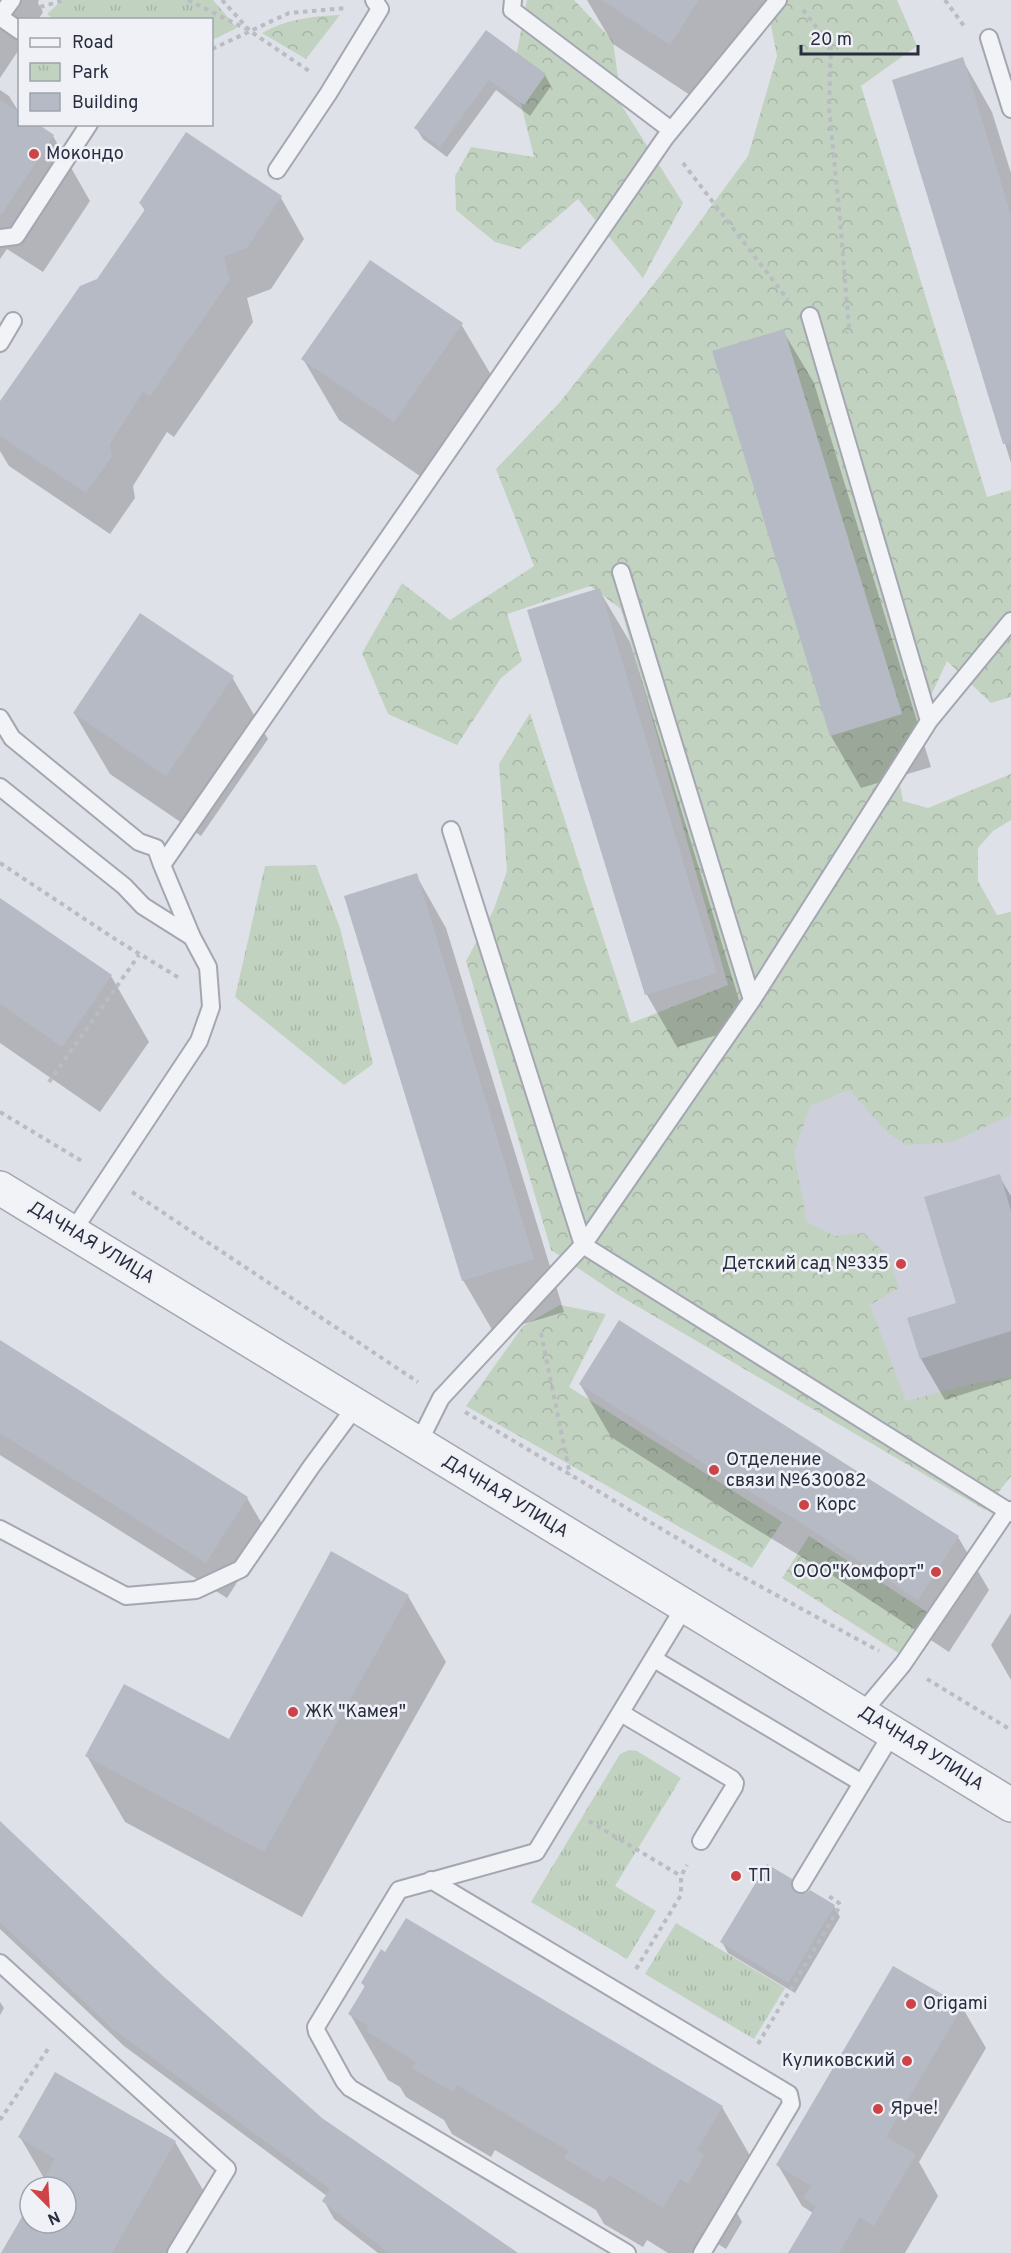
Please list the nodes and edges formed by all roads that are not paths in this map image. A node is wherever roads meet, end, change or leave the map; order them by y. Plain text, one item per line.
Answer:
1 (12, 0) edge
2 (513, 0) edge
3 (778, 0) edge
4 (377, 4) edge
5 (0, 17) edge
6 (18, 30) edge
7 (989, 38) dead end
8 (1011, 109) edge
9 (88, 126) edge
10 (668, 134) junction
11 (277, 170) dead end
12 (0, 237) edge
13 (810, 316) dead end
14 (13, 321) dead end
15 (0, 343) edge
16 (621, 572) dead end
17 (1011, 621) edge
18 (0, 718) edge
19 (929, 721) junction
20 (0, 788) edge
21 (451, 830) dead end
22 (162, 865) junction
23 (192, 937) junction
24 (752, 1000) junction
25 (0, 1188) edge
26 (73, 1231) junction
27 (582, 1245) junction
28 (356, 1406) junction
29 (418, 1444) junction
30 (1010, 1511) edge
31 (0, 1529) edge
32 (685, 1606) junction
33 (654, 1659) junction
34 (621, 1713) junction
35 (862, 1713) junction
36 (893, 1732) junction
37 (862, 1783) junction
38 (1011, 1805) edge
39 (702, 1841) road end
40 (431, 1880) junction
41 (802, 1883) road end
42 (0, 1963) edge
43 (176, 2253) edge
44 (627, 2253) edge
45 (702, 2253) edge

1 - 5 lane
2 - 10 lane
3 - 10 lane
4 - 11 lane
5 - 6 lane
7 - 8 lane
9 - 12 lane
10 - 22 lane
13 - 19 lane
14 - 15 lane
16 - 24 lane
17 - 19 lane
18 - 22 lane
19 - 24 lane
20 - 23 lane
21 - 27 lane
22 - 23 lane
23 - 26 lane
24 - 27 lane
25 - 26 street, ДАЧНАЯ УЛИЦА
26 - 28 street, ДАЧНАЯ УЛИЦА
27 - 29 lane
27 - 30 lane
28 - 29 street, ДАЧНАЯ УЛИЦА
28 - 31 lane
29 - 32 street, ДАЧНАЯ УЛИЦА
30 - 35 lane
32 - 33 lane
32 - 35 street, ДАЧНАЯ УЛИЦА
33 - 34 lane
33 - 37 lane
34 - 39 lane
34 - 40 lane
35 - 36 street, ДАЧНАЯ УЛИЦА
36 - 37 lane
36 - 38 street, ДАЧНАЯ УЛИЦА
37 - 41 lane
40 - 44 lane
40 - 45 lane
42 - 43 lane

